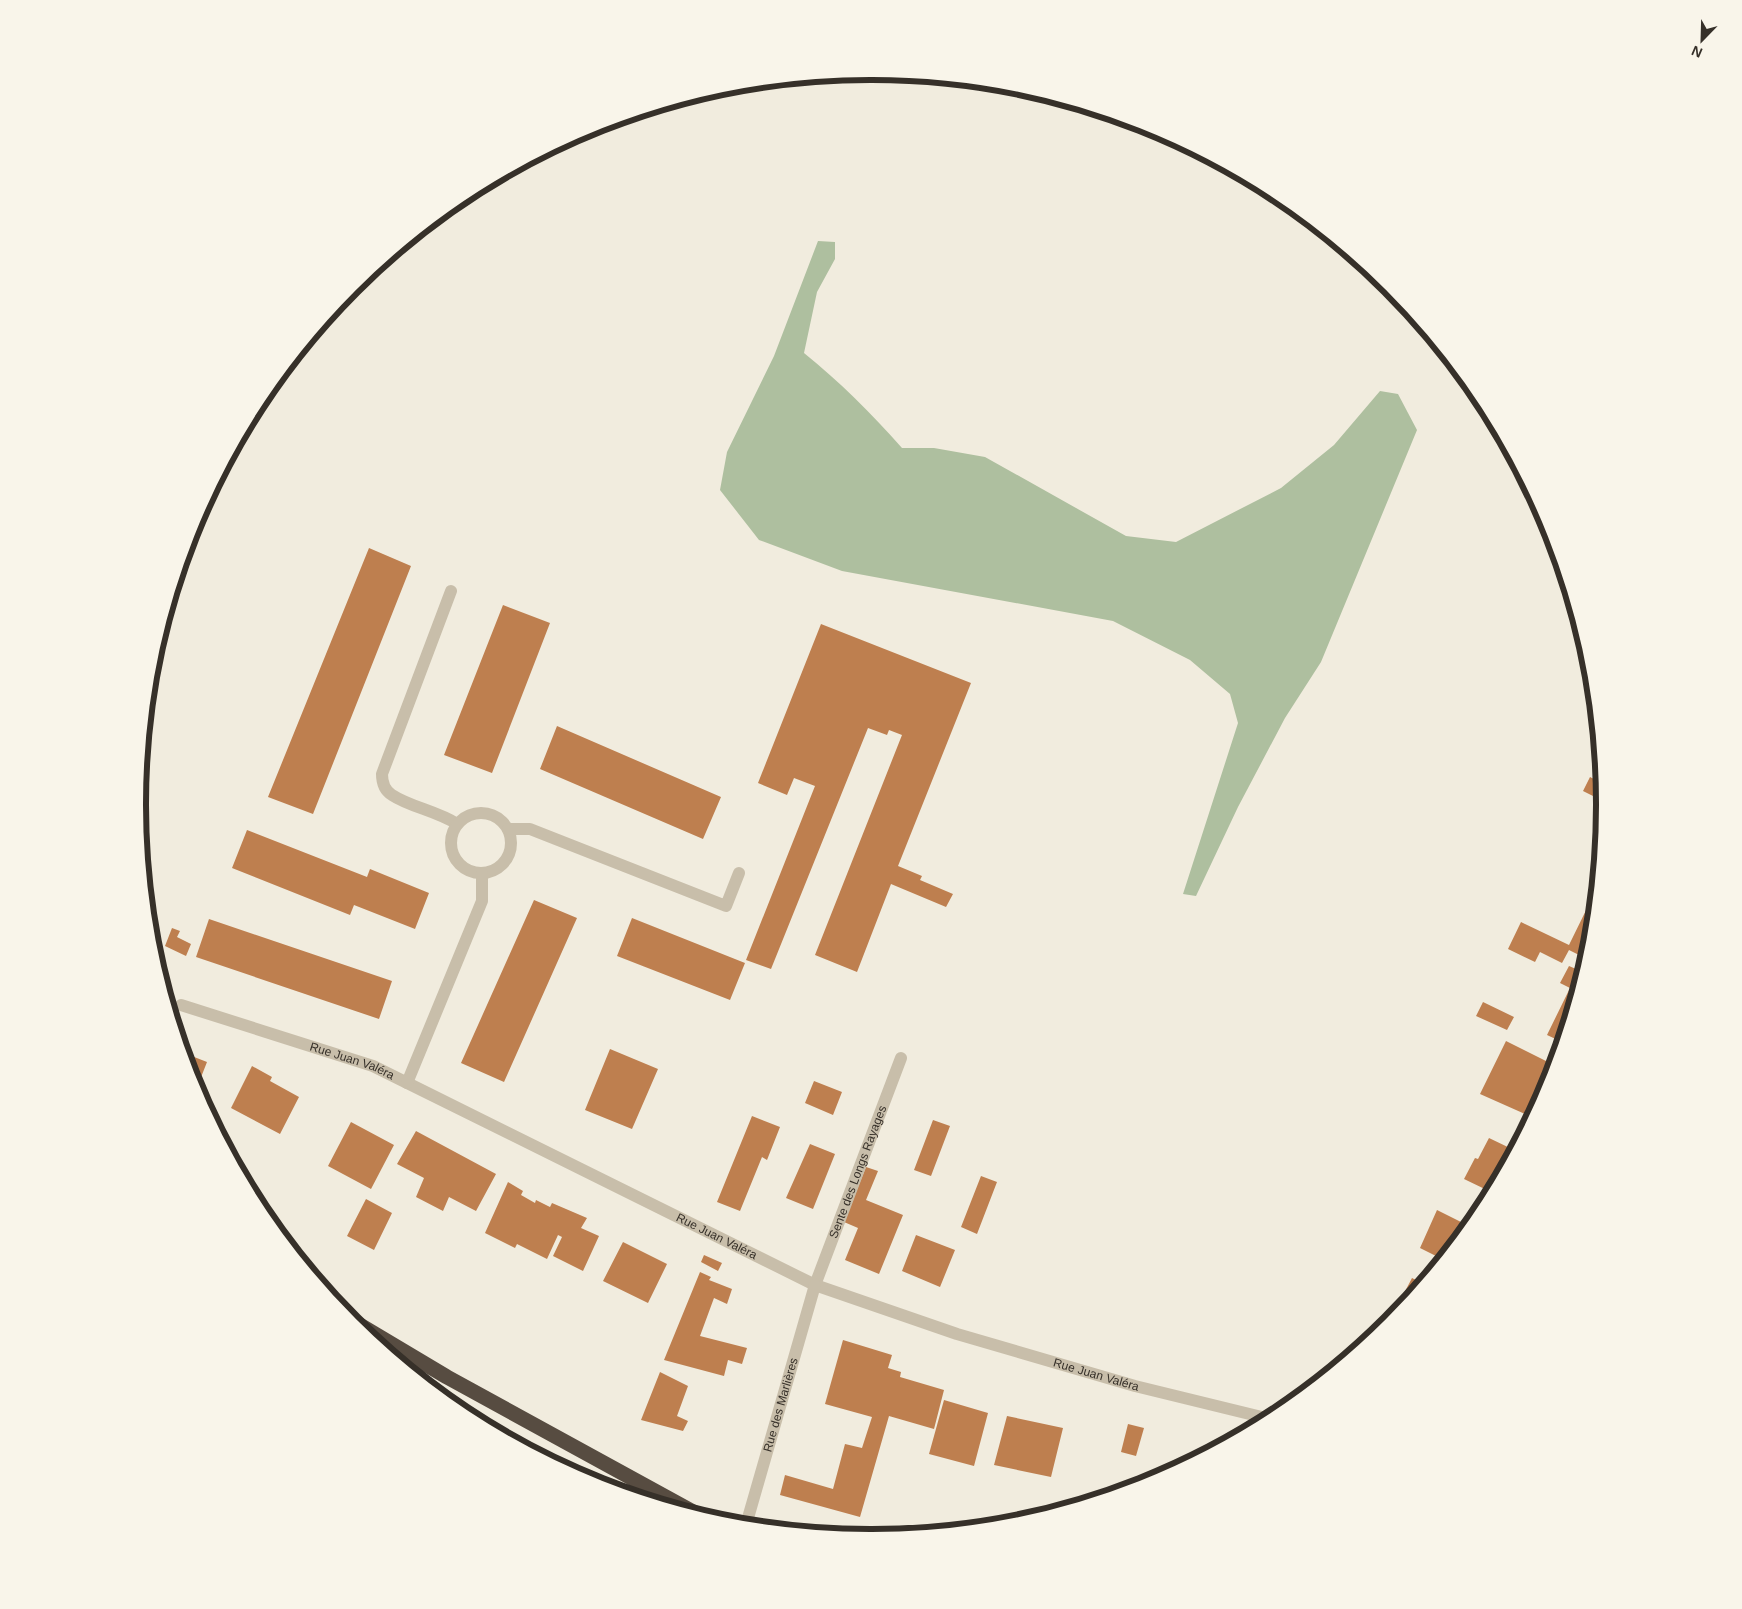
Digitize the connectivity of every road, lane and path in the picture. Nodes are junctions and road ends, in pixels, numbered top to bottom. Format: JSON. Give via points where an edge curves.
{"nodes":[{"id":1,"x":451,"y":591,"type":"dead end"},
{"id":2,"x":457,"y":824,"type":"junction"},
{"id":3,"x":508,"y":828,"type":"junction"},
{"id":4,"x":739,"y":873,"type":"dead end"},
{"id":5,"x":482,"y":874,"type":"junction"},
{"id":6,"x":181,"y":1005,"type":"dead end"},
{"id":7,"x":901,"y":1058,"type":"dead end"},
{"id":8,"x":407,"y":1083,"type":"junction"},
{"id":9,"x":815,"y":1285,"type":"junction"},
{"id":10,"x":381,"y":1338,"type":"edge"},
{"id":11,"x":1259,"y":1416,"type":"edge"},
{"id":12,"x":672,"y":1501,"type":"edge"},
{"id":13,"x":748,"y":1518,"type":"edge"}],
"edges":[{"from":1,"to":2,"type":"street","via":[[382,774],[383,785],[391,794]]},
{"from":2,"to":3,"type":"street","via":[[473,814],[483,813],[493,815]]},
{"from":2,"to":5,"type":"street","via":[[452,833],[452,852],[464,868]]},
{"from":3,"to":4,"type":"street","via":[[530,829],[726,906]]},
{"from":3,"to":5,"type":"street","via":[[512,849],[508,859],[497,869]]},
{"from":5,"to":8,"type":"street","via":[[482,901]]},
{"from":6,"to":8,"type":"street","name":"Rue Juan Valéra","via":[[373,1066]]},
{"from":7,"to":9,"type":"street","name":"Sente des Longs Rayages"},
{"from":8,"to":9,"type":"street","name":"Rue Juan Valéra"},
{"from":9,"to":11,"type":"street","name":"Rue Juan Valéra","via":[[957,1334],[1135,1386]]},
{"from":9,"to":13,"type":"street","name":"Rue des Marlières"},
{"from":10,"to":12,"type":"highway"}]}
